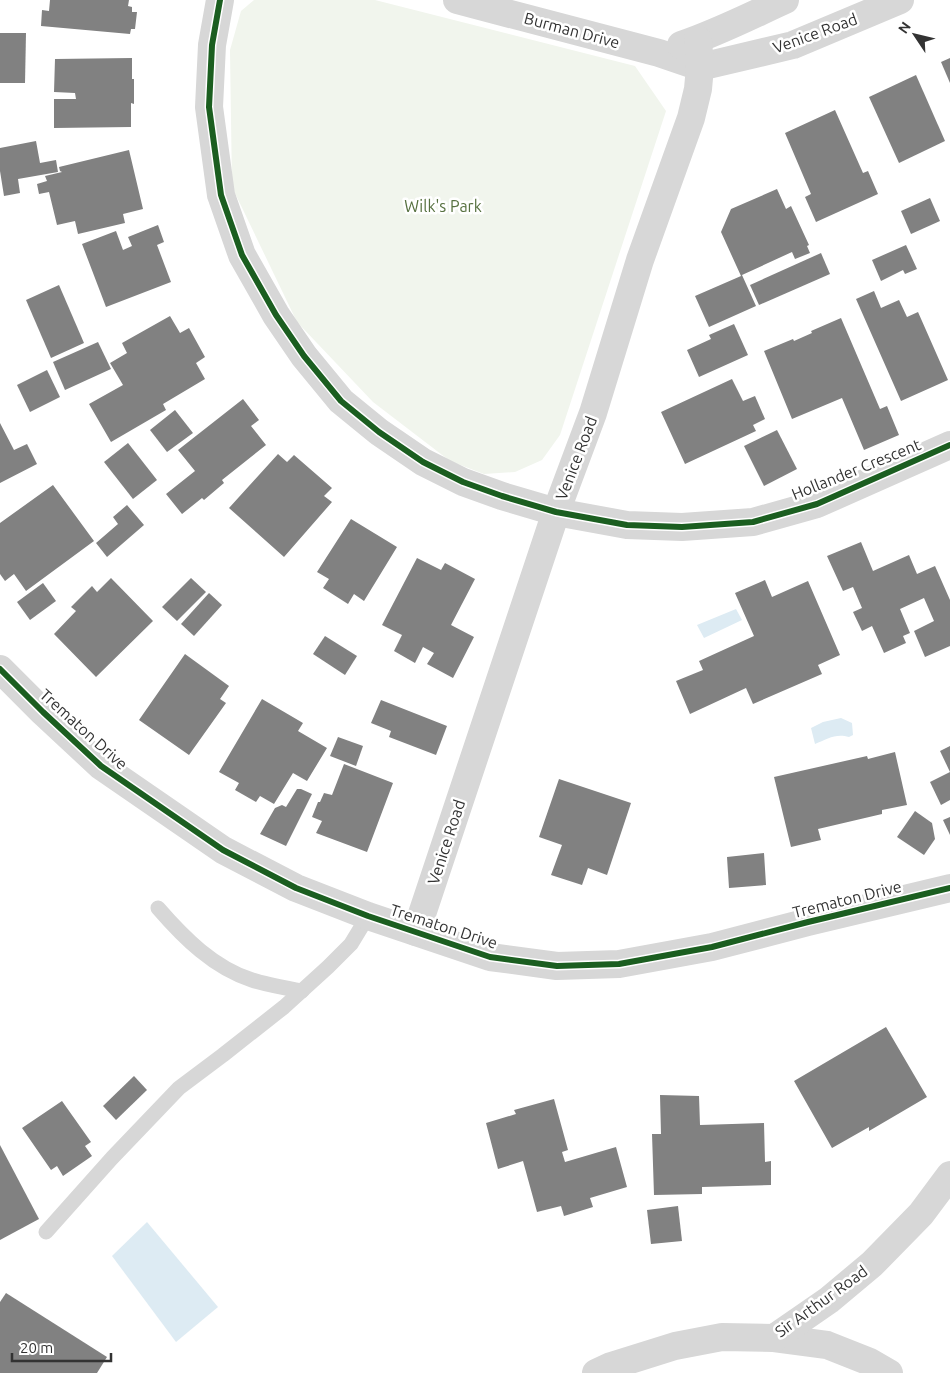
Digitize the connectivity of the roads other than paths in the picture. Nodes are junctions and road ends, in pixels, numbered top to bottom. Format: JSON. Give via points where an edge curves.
{"nodes":[{"id":1,"x":220,"y":0,"type":"edge"},
{"id":2,"x":458,"y":0,"type":"edge"},
{"id":3,"x":785,"y":0,"type":"edge"},
{"id":4,"x":900,"y":0,"type":"edge"},
{"id":5,"x":698,"y":40,"type":"junction"},
{"id":6,"x":658,"y":53,"type":"junction"},
{"id":7,"x":700,"y":67,"type":"junction"},
{"id":8,"x":950,"y":445,"type":"edge"},
{"id":9,"x":556,"y":512,"type":"junction"},
{"id":10,"x":0,"y":669,"type":"edge"},
{"id":11,"x":950,"y":888,"type":"edge"},
{"id":12,"x":158,"y":908,"type":"dead end"},
{"id":13,"x":368,"y":916,"type":"junction"},
{"id":14,"x":416,"y":932,"type":"junction"},
{"id":15,"x":302,"y":991,"type":"junction"},
{"id":16,"x":950,"y":1175,"type":"edge"},
{"id":17,"x":46,"y":1232,"type":"dead end"},
{"id":18,"x":774,"y":1338,"type":"junction"},
{"id":19,"x":596,"y":1373,"type":"edge"},
{"id":20,"x":889,"y":1373,"type":"edge"}],
"edges":[{"from":1,"to":9,"type":"street","name":"Hollander Crescent","via":[[212,44],[209,107],[221,195],[242,255],[276,315],[341,401],[379,432],[423,462],[463,482]]},
{"from":2,"to":6,"type":"street","name":"Burman Drive"},
{"from":3,"to":5,"type":"street"},
{"from":4,"to":7,"type":"street","name":"Venice Road","via":[[793,45]]},
{"from":5,"to":6,"type":"street"},
{"from":5,"to":7,"type":"street","name":"Venice Road"},
{"from":6,"to":7,"type":"street","name":"Burman Drive"},
{"from":7,"to":9,"type":"street","name":"Venice Road","via":[[691,118],[640,260],[593,413]]},
{"from":8,"to":9,"type":"street","name":"Hollander Crescent","via":[[818,504],[753,522],[682,527],[636,525]]},
{"from":9,"to":14,"type":"street","name":"Venice Road"},
{"from":10,"to":13,"type":"street","name":"Trematon Drive","via":[[100,766],[223,850],[288,883]]},
{"from":11,"to":14,"type":"street","name":"Trematon Drive","via":[[712,947],[619,964],[557,966],[490,957]]},
{"from":12,"to":15,"type":"lane","via":[[204,955],[236,974]]},
{"from":13,"to":14,"type":"street","name":"Trematon Drive"},
{"from":13,"to":15,"type":"lane","via":[[351,944]]},
{"from":15,"to":17,"type":"lane","via":[[179,1088]]},
{"from":16,"to":18,"type":"street","name":"Sir Arthur Road","via":[[921,1214],[872,1264]]},
{"from":18,"to":19,"type":"street","name":"Sir Arthur Road","via":[[722,1337],[684,1344]]},
{"from":18,"to":20,"type":"street","via":[[827,1345]]}]}
